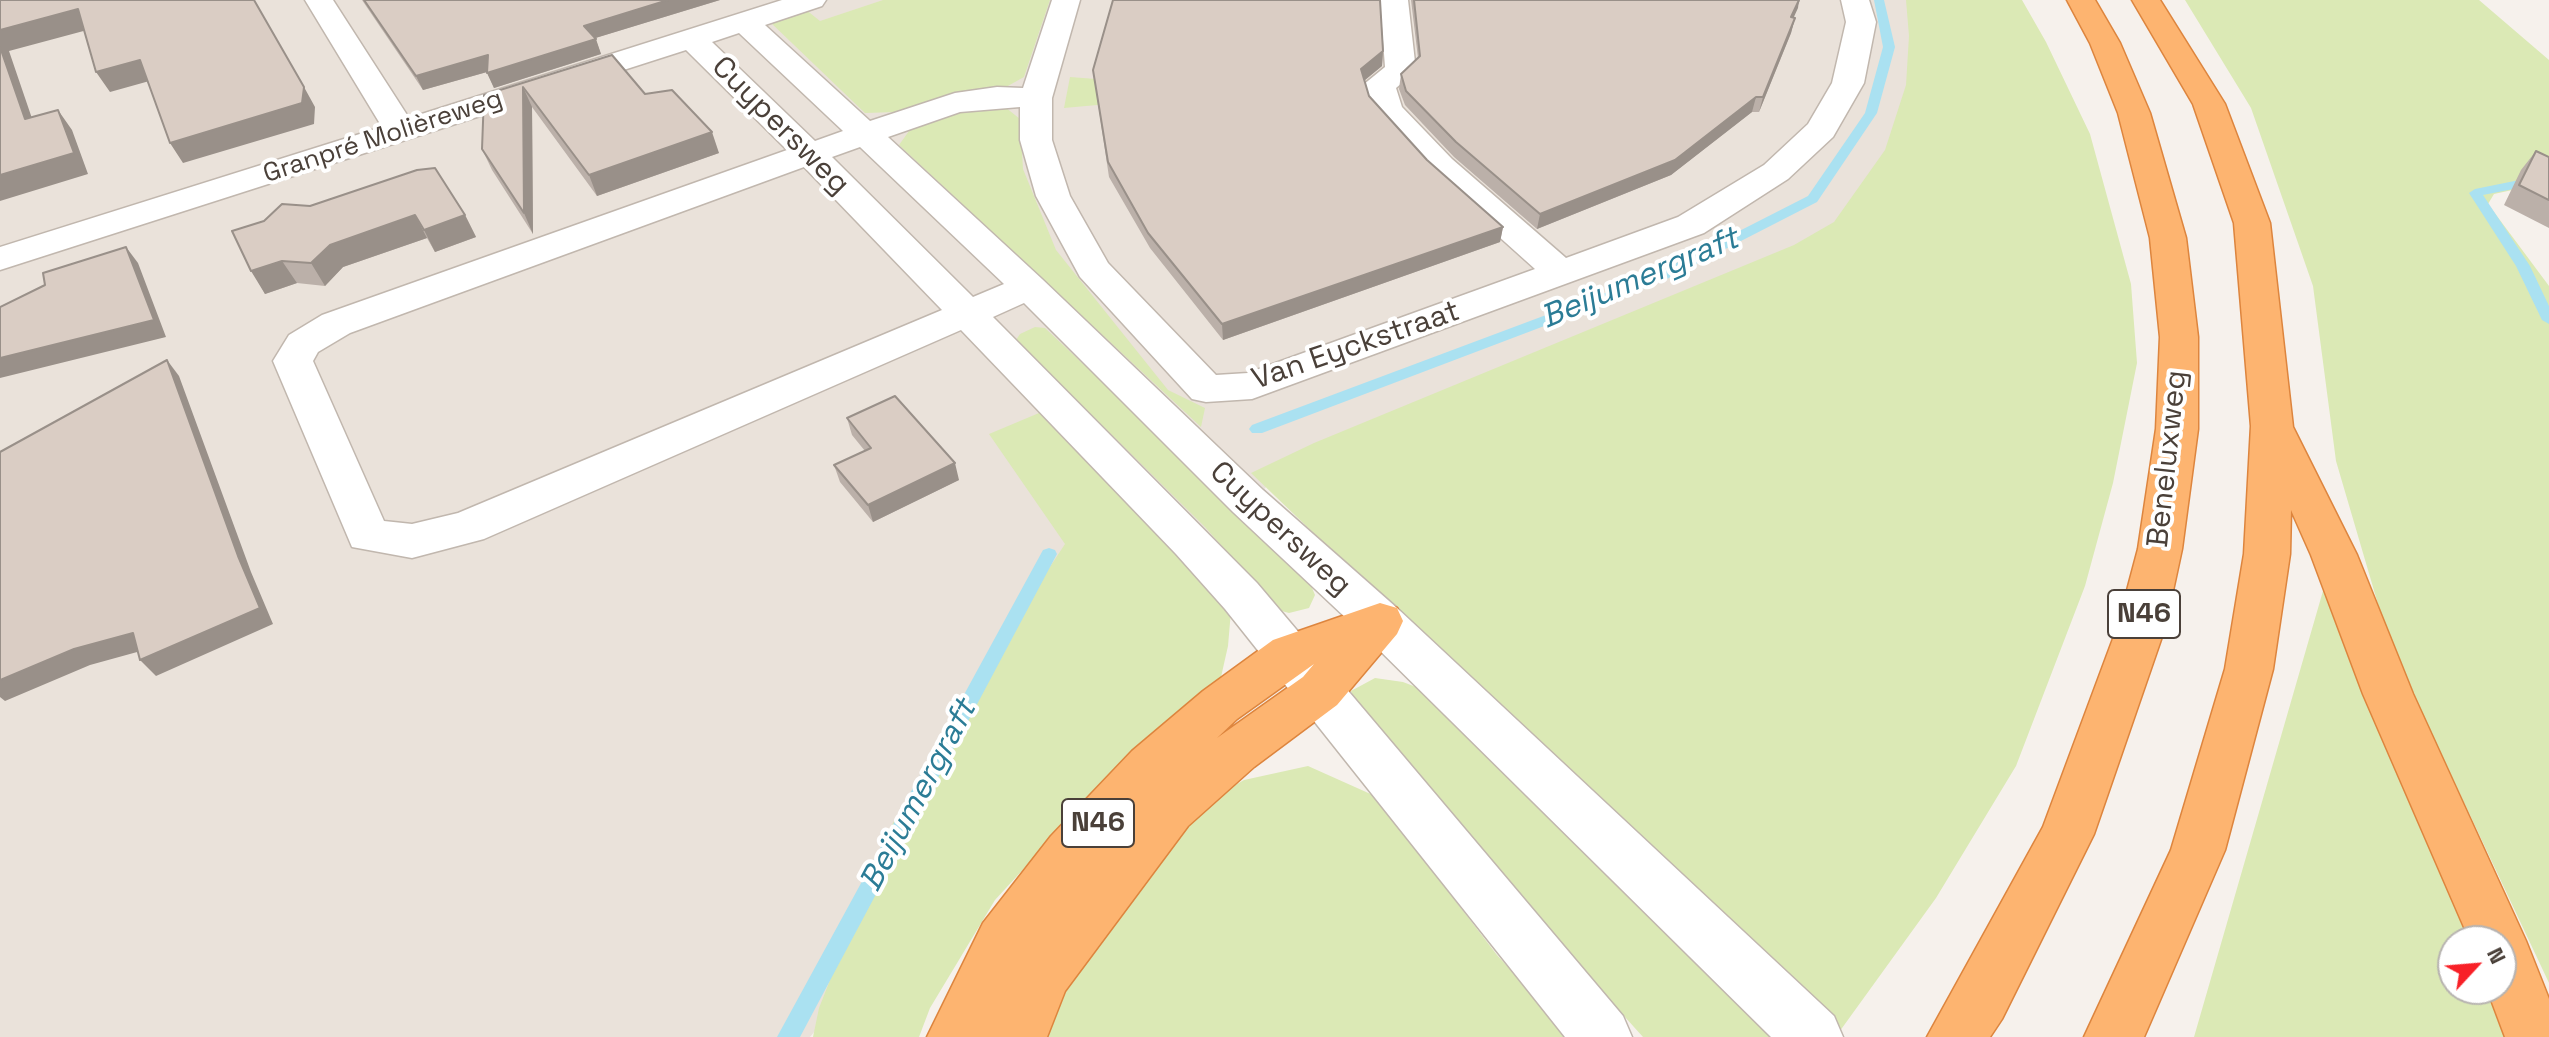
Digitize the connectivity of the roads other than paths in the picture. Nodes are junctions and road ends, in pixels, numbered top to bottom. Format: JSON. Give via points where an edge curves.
{"nodes":[{"id":1,"x":319,"y":0,"type":"edge"},
{"id":2,"x":812,"y":0,"type":"edge"},
{"id":3,"x":1066,"y":0,"type":"edge"},
{"id":4,"x":1394,"y":0,"type":"edge"},
{"id":5,"x":1855,"y":0,"type":"edge"},
{"id":6,"x":2081,"y":0,"type":"edge"},
{"id":7,"x":2146,"y":0,"type":"edge"},
{"id":8,"x":745,"y":22,"type":"junction"},
{"id":9,"x":692,"y":39,"type":"junction"},
{"id":10,"x":1036,"y":98,"type":"junction"},
{"id":11,"x":401,"y":131,"type":"junction"},
{"id":12,"x":865,"y":134,"type":"junction"},
{"id":13,"x":810,"y":154,"type":"junction"},
{"id":14,"x":0,"y":259,"type":"edge"},
{"id":15,"x":1562,"y":274,"type":"junction"},
{"id":16,"x":1029,"y":287,"type":"junction"},
{"id":17,"x":968,"y":315,"type":"junction"},
{"id":18,"x":2272,"y":426,"type":"junction"},
{"id":19,"x":1380,"y":621,"type":"junction"},
{"id":20,"x":1305,"y":672,"type":"junction"},
{"id":21,"x":2491,"y":925,"type":"edge"},
{"id":22,"x":2517,"y":991,"type":"edge"},
{"id":23,"x":1969,"y":1018,"type":"edge"},
{"id":24,"x":957,"y":1037,"type":"edge"},
{"id":25,"x":1017,"y":1037,"type":"edge"},
{"id":26,"x":1602,"y":1037,"type":"edge"},
{"id":27,"x":1813,"y":1037,"type":"edge"},
{"id":28,"x":2114,"y":1037,"type":"edge"},
{"id":29,"x":2535,"y":1037,"type":"edge"}],
"edges":[{"from":1,"to":11,"type":"street"},
{"from":2,"to":8,"type":"street","name":"Granpré Molièreweg"},
{"from":3,"to":10,"type":"street","name":"Van Eyckstraat"},
{"from":4,"to":15,"type":"street","via":[[1401,71],[1379,85],[1387,110],[1440,166]]},
{"from":5,"to":15,"type":"street","name":"Van Eyckstraat","via":[[1861,22],[1848,83],[1821,130],[1776,172],[1691,225]]},
{"from":6,"to":23,"type":"highway","name":"Beneluxweg","number":"N46","via":[[2134,113],[2162,213],[2179,337],[2177,429],[2160,549],[2141,628],[2067,834]]},
{"from":7,"to":18,"type":"highway","via":[[2209,104],[2252,223]]},
{"from":8,"to":9,"type":"street","name":"Granpré Molièreweg"},
{"from":8,"to":12,"type":"street","name":"Cuypersweg"},
{"from":9,"to":11,"type":"street","name":"Granpré Molièreweg"},
{"from":9,"to":13,"type":"street","name":"Cuypersweg"},
{"from":10,"to":12,"type":"street","via":[[955,103]]},
{"from":10,"to":15,"type":"street","name":"Van Eyckstraat","via":[[1036,140],[1053,196],[1093,269],[1206,389],[1252,386]]},
{"from":11,"to":14,"type":"street","name":"Granpré Molièreweg"},
{"from":12,"to":13,"type":"street"},
{"from":12,"to":16,"type":"street","name":"Cuypersweg"},
{"from":13,"to":17,"type":"street","name":"Cuypersweg"},
{"from":13,"to":17,"type":"street","via":[[336,324],[303,344],[293,361],[368,535],[412,541],[468,527]]},
{"from":16,"to":17,"type":"street"},
{"from":16,"to":19,"type":"street","name":"Cuypersweg","via":[[1248,501]]},
{"from":17,"to":20,"type":"street","name":"Cuypersweg","via":[[1192,542]]},
{"from":18,"to":21,"type":"highway","via":[[2334,555],[2388,694]]},
{"from":18,"to":28,"type":"highway","via":[[2267,554],[2249,669],[2198,850]]},
{"from":19,"to":20,"type":"highway","number":"N46"},
{"from":19,"to":27,"type":"street","name":"Cuypersweg"},
{"from":20,"to":24,"type":"highway","number":"N46","via":[[1220,705],[1150,766],[1070,853],[1003,942]]},
{"from":20,"to":25,"type":"highway","number":"N46","via":[[1236,752],[1169,810],[1044,973]]},
{"from":20,"to":26,"type":"street","name":"Cuypersweg"},
{"from":22,"to":29,"type":"highway"}]}
